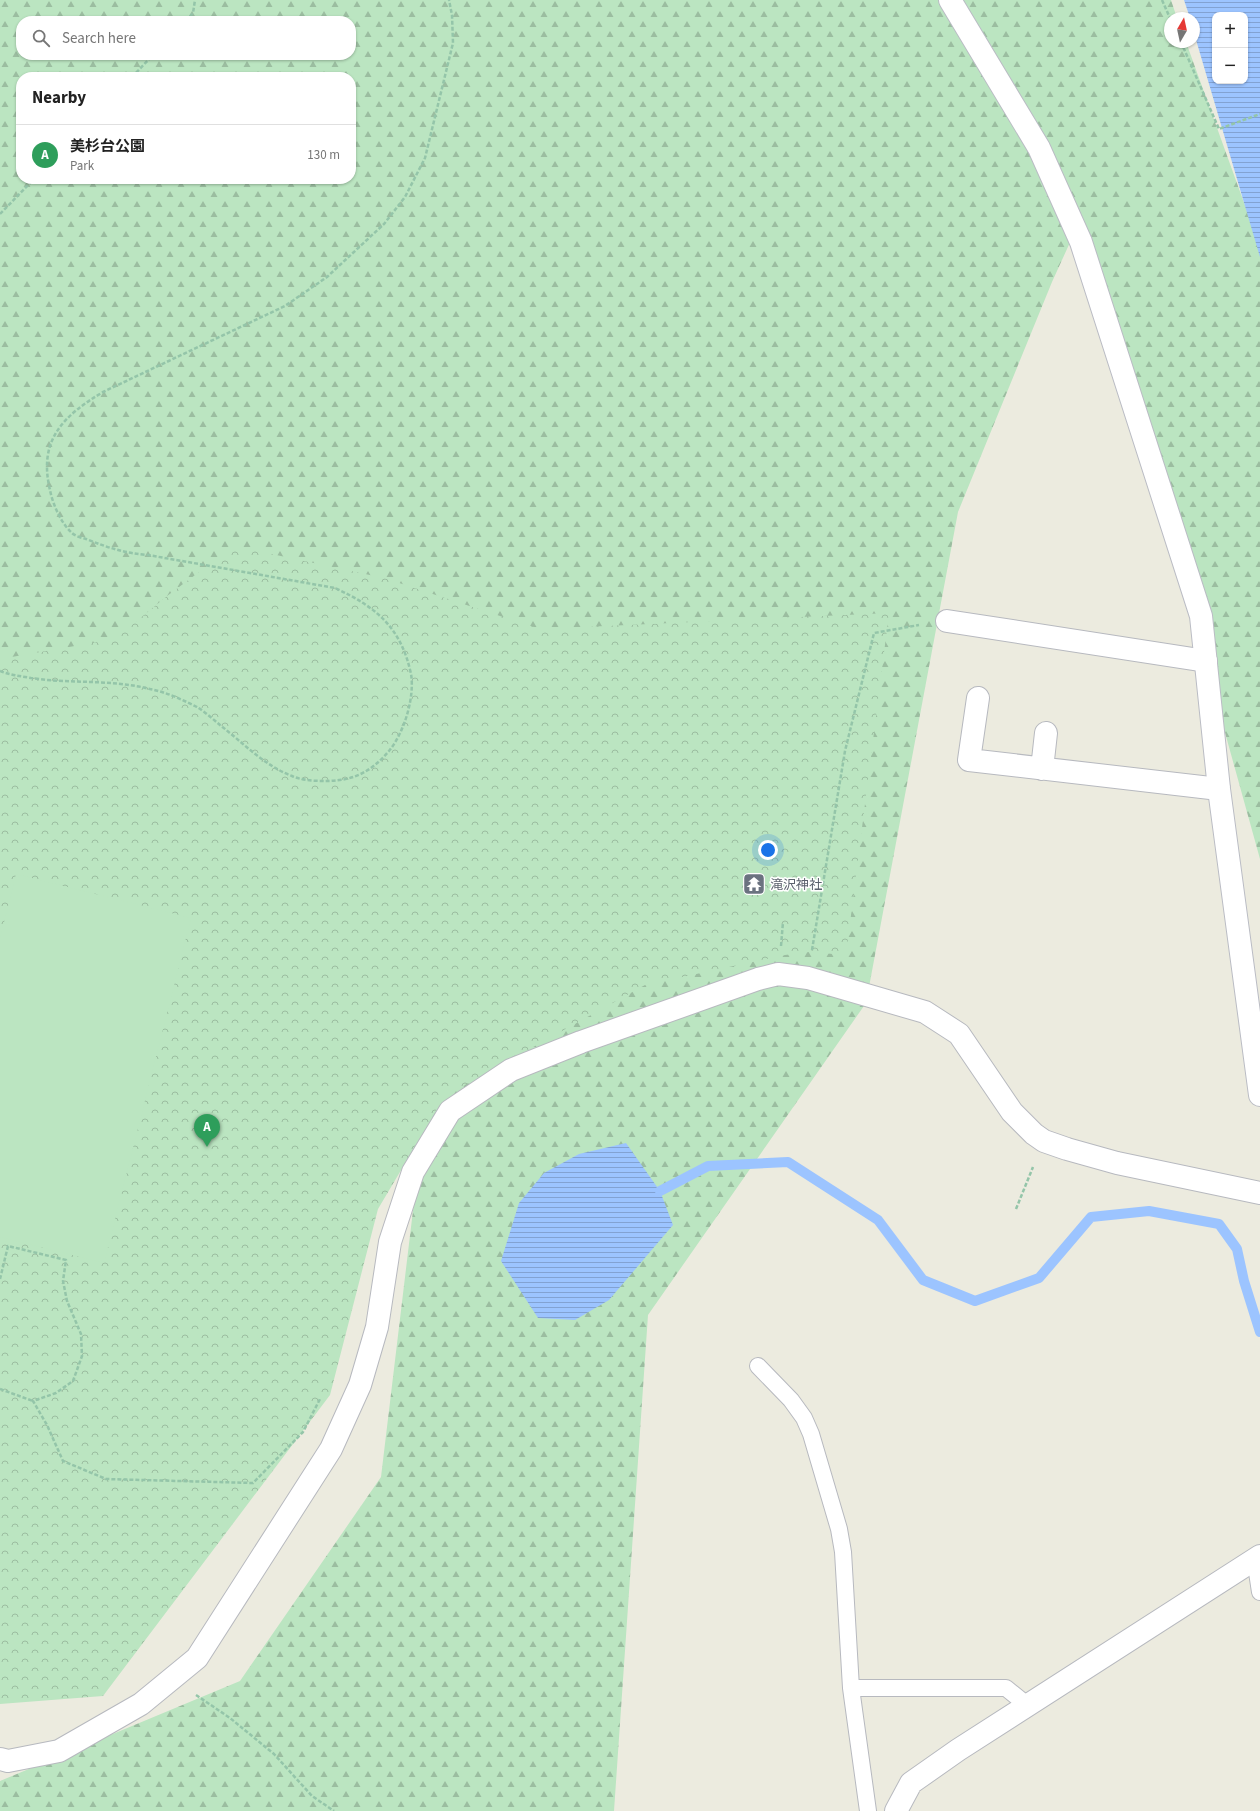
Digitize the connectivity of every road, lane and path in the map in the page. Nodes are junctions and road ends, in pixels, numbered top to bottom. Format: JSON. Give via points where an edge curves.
{"nodes":[{"id":1,"x":196,"y":0,"type":"edge"},
{"id":2,"x":448,"y":0,"type":"edge"},
{"id":3,"x":950,"y":0,"type":"edge"},
{"id":4,"x":1162,"y":0,"type":"edge"},
{"id":5,"x":1167,"y":12,"type":"edge"},
{"id":6,"x":190,"y":16,"type":"edge"},
{"id":7,"x":1184,"y":48,"type":"edge"},
{"id":8,"x":148,"y":60,"type":"edge"},
{"id":9,"x":137,"y":72,"type":"edge"},
{"id":10,"x":1260,"y":114,"type":"edge"},
{"id":11,"x":29,"y":184,"type":"edge"},
{"id":12,"x":0,"y":214,"type":"edge"},
{"id":13,"x":947,"y":621,"type":"joint"},
{"id":14,"x":1206,"y":661,"type":"junction"},
{"id":15,"x":0,"y":671,"type":"edge"},
{"id":16,"x":0,"y":674,"type":"edge"},
{"id":17,"x":8,"y":674,"type":"junction"},
{"id":18,"x":978,"y":698,"type":"dead end"},
{"id":19,"x":1046,"y":734,"type":"dead end"},
{"id":20,"x":1042,"y":769,"type":"junction"},
{"id":21,"x":1219,"y":789,"type":"junction"},
{"id":22,"x":814,"y":937,"type":"dead end"},
{"id":23,"x":1260,"y":1095,"type":"edge"},
{"id":24,"x":1044,"y":1141,"type":"junction"},
{"id":25,"x":1260,"y":1193,"type":"edge"},
{"id":26,"x":1016,"y":1209,"type":"dead end"},
{"id":27,"x":0,"y":1279,"type":"edge"},
{"id":28,"x":758,"y":1366,"type":"dead end"},
{"id":29,"x":0,"y":1389,"type":"edge"},
{"id":30,"x":323,"y":1394,"type":"dead end"},
{"id":31,"x":32,"y":1401,"type":"junction"},
{"id":32,"x":1258,"y":1557,"type":"edge"},
{"id":33,"x":1260,"y":1592,"type":"edge"},
{"id":34,"x":851,"y":1688,"type":"junction"},
{"id":35,"x":210,"y":1705,"type":"dead end"},
{"id":36,"x":1027,"y":1705,"type":"junction"},
{"id":37,"x":0,"y":1759,"type":"edge"},
{"id":38,"x":334,"y":1811,"type":"edge"},
{"id":39,"x":868,"y":1811,"type":"edge"},
{"id":40,"x":896,"y":1811,"type":"edge"}],
"edges":[{"from":1,"to":6,"type":"path"},
{"from":2,"to":17,"type":"path","via":[[452,16],[453,43],[425,158],[405,196],[384,224],[327,277],[285,306],[104,392],[79,407],[57,431],[47,452],[47,480],[52,502],[73,534],[127,553],[335,588],[360,600],[377,613],[401,644],[412,680],[405,722],[395,744],[381,760],[362,774],[340,781],[316,781],[292,776],[276,767],[198,708],[151,689],[50,681]]},
{"from":3,"to":14,"type":"street","via":[[1038,148],[1081,242],[1201,616]]},
{"from":4,"to":5,"type":"path"},
{"from":7,"to":10,"type":"path","via":[[1219,129]]},
{"from":8,"to":9,"type":"path"},
{"from":11,"to":12,"type":"path"},
{"from":13,"to":14,"type":"street"},
{"from":13,"to":22,"type":"path","via":[[874,633],[845,751]]},
{"from":14,"to":21,"type":"street"},
{"from":15,"to":17,"type":"path"},
{"from":16,"to":17,"type":"path"},
{"from":18,"to":20,"type":"street","via":[[969,760]]},
{"from":19,"to":20,"type":"street"},
{"from":20,"to":21,"type":"street"},
{"from":21,"to":23,"type":"street"},
{"from":24,"to":25,"type":"street","via":[[1117,1163]]},
{"from":24,"to":26,"type":"path"},
{"from":24,"to":37,"type":"street","via":[[1012,1112],[958,1034],[926,1012],[808,978],[778,974],[581,1042],[511,1070],[450,1111],[413,1172],[390,1242],[377,1327],[360,1384],[331,1449],[197,1658],[141,1704],[59,1751],[8,1762]]},
{"from":27,"to":31,"type":"path","via":[[8,1246],[66,1260],[63,1281],[67,1301],[81,1334],[82,1356],[73,1380],[56,1393]]},
{"from":28,"to":34,"type":"lane","via":[[791,1400],[804,1418],[839,1528],[843,1552]]},
{"from":29,"to":31,"type":"path"},
{"from":30,"to":31,"type":"path","via":[[303,1432],[253,1483],[106,1479],[63,1461],[47,1425]]},
{"from":32,"to":33,"type":"lane"},
{"from":32,"to":36,"type":"street"},
{"from":34,"to":36,"type":"lane","via":[[1006,1688]]},
{"from":34,"to":39,"type":"lane"},
{"from":35,"to":38,"type":"path","via":[[274,1754],[312,1796]]},
{"from":36,"to":40,"type":"street","via":[[911,1784]]}]}
